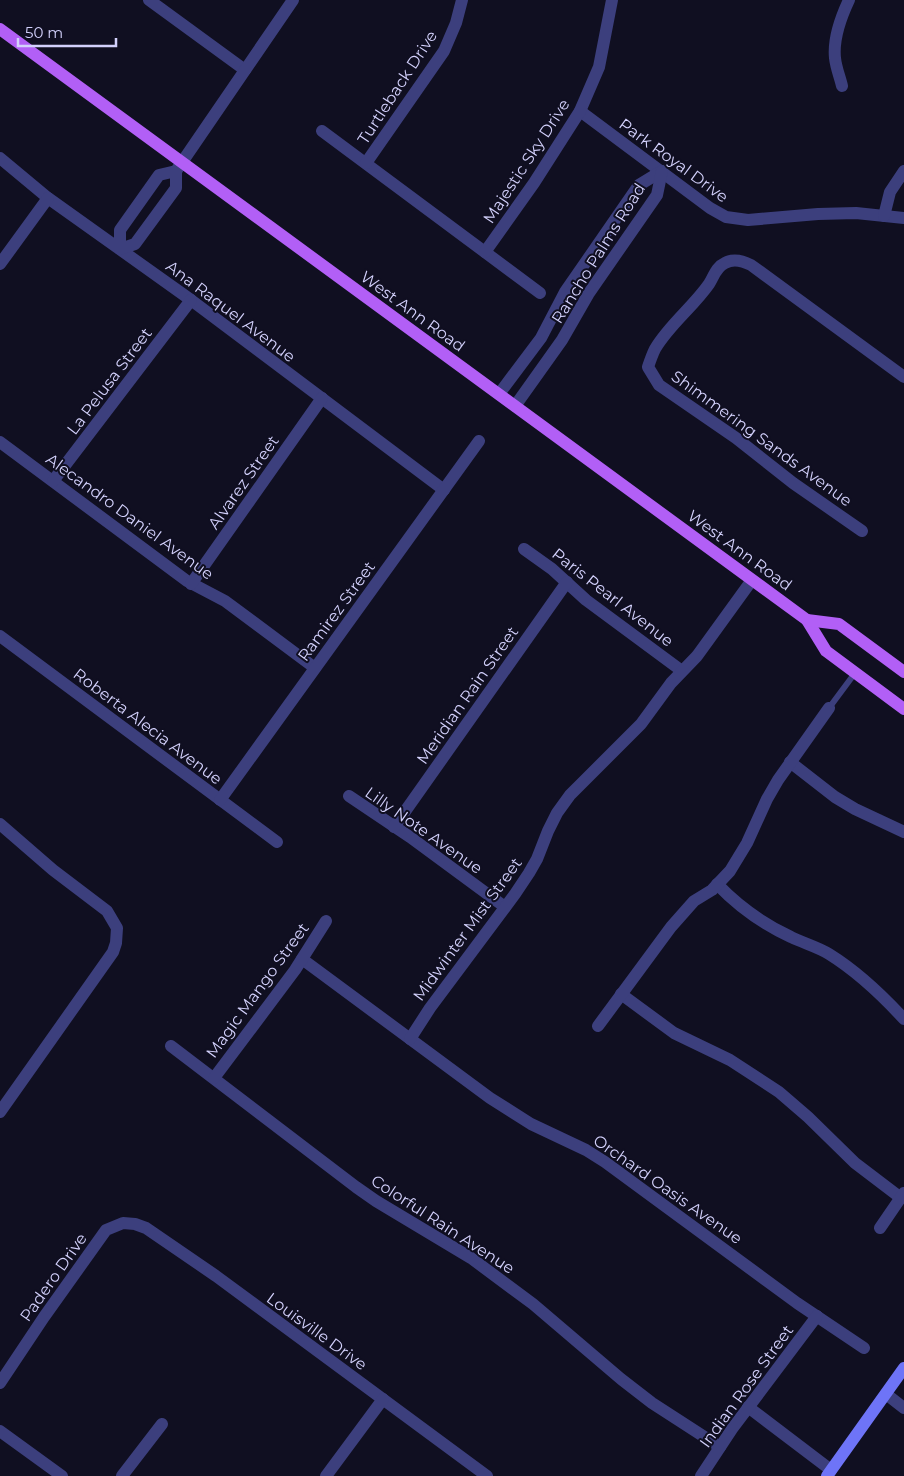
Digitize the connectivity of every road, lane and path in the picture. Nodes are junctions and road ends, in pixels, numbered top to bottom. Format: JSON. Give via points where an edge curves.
{"nodes":[{"id":1,"x":149,"y":0,"type":"edge"},
{"id":2,"x":293,"y":0,"type":"edge"},
{"id":3,"x":462,"y":0,"type":"edge"},
{"id":4,"x":612,"y":0,"type":"edge"},
{"id":5,"x":849,"y":0,"type":"edge"},
{"id":6,"x":0,"y":29,"type":"edge"},
{"id":7,"x":245,"y":70,"type":"junction"},
{"id":8,"x":842,"y":86,"type":"dead end"},
{"id":9,"x":580,"y":112,"type":"junction"},
{"id":10,"x":322,"y":131,"type":"dead end"},
{"id":11,"x":0,"y":158,"type":"edge"},
{"id":12,"x":366,"y":164,"type":"junction"},
{"id":13,"x":179,"y":166,"type":"junction"},
{"id":14,"x":662,"y":171,"type":"junction"},
{"id":15,"x":904,"y":171,"type":"edge"},
{"id":16,"x":48,"y":198,"type":"junction"},
{"id":17,"x":884,"y":216,"type":"junction"},
{"id":18,"x":904,"y":218,"type":"edge"},
{"id":19,"x":120,"y":250,"type":"junction"},
{"id":20,"x":485,"y":252,"type":"junction"},
{"id":21,"x":0,"y":264,"type":"edge"},
{"id":22,"x":540,"y":293,"type":"dead end"},
{"id":23,"x":191,"y":300,"type":"junction"},
{"id":24,"x":904,"y":378,"type":"edge"},
{"id":25,"x":500,"y":394,"type":"junction"},
{"id":26,"x":322,"y":398,"type":"junction"},
{"id":27,"x":514,"y":406,"type":"junction"},
{"id":28,"x":479,"y":441,"type":"dead end"},
{"id":29,"x":0,"y":442,"type":"edge"},
{"id":30,"x":53,"y":481,"type":"junction"},
{"id":31,"x":444,"y":490,"type":"junction"},
{"id":32,"x":862,"y":531,"type":"dead end"},
{"id":33,"x":524,"y":549,"type":"dead end"},
{"id":34,"x":752,"y":580,"type":"junction"},
{"id":35,"x":567,"y":582,"type":"junction"},
{"id":36,"x":191,"y":584,"type":"junction"},
{"id":37,"x":807,"y":620,"type":"junction"},
{"id":38,"x":0,"y":636,"type":"edge"},
{"id":39,"x":315,"y":668,"type":"junction"},
{"id":40,"x":682,"y":671,"type":"junction"},
{"id":41,"x":904,"y":672,"type":"edge"},
{"id":42,"x":855,"y":673,"type":"junction"},
{"id":43,"x":829,"y":708,"type":"joint"},
{"id":44,"x":904,"y":709,"type":"edge"},
{"id":45,"x":790,"y":762,"type":"junction"},
{"id":46,"x":349,"y":796,"type":"dead end"},
{"id":47,"x":220,"y":800,"type":"junction"},
{"id":48,"x":0,"y":824,"type":"edge"},
{"id":49,"x":394,"y":827,"type":"junction"},
{"id":50,"x":904,"y":832,"type":"edge"},
{"id":51,"x":277,"y":842,"type":"dead end"},
{"id":52,"x":717,"y":884,"type":"junction"},
{"id":53,"x":505,"y":907,"type":"junction"},
{"id":54,"x":326,"y":921,"type":"dead end"},
{"id":55,"x":302,"y":959,"type":"junction"},
{"id":56,"x":621,"y":994,"type":"junction"},
{"id":57,"x":904,"y":1019,"type":"edge"},
{"id":58,"x":598,"y":1026,"type":"dead end"},
{"id":59,"x":410,"y":1039,"type":"junction"},
{"id":60,"x":171,"y":1046,"type":"dead end"},
{"id":61,"x":214,"y":1078,"type":"junction"},
{"id":62,"x":0,"y":1112,"type":"edge"},
{"id":63,"x":903,"y":1197,"type":"edge"},
{"id":64,"x":122,"y":1223,"type":"joint"},
{"id":65,"x":880,"y":1228,"type":"dead end"},
{"id":66,"x":817,"y":1316,"type":"junction"},
{"id":67,"x":864,"y":1348,"type":"dead end"},
{"id":68,"x":904,"y":1368,"type":"edge"},
{"id":69,"x":0,"y":1383,"type":"edge"},
{"id":70,"x":886,"y":1394,"type":"junction"},
{"id":71,"x":383,"y":1399,"type":"junction"},
{"id":72,"x":748,"y":1407,"type":"junction"},
{"id":73,"x":904,"y":1408,"type":"edge"},
{"id":74,"x":162,"y":1424,"type":"dead end"},
{"id":75,"x":0,"y":1431,"type":"edge"},
{"id":76,"x":720,"y":1447,"type":"junction"},
{"id":77,"x":829,"y":1473,"type":"edge"},
{"id":78,"x":62,"y":1476,"type":"edge"},
{"id":79,"x":122,"y":1476,"type":"edge"},
{"id":80,"x":326,"y":1476,"type":"edge"},
{"id":81,"x":487,"y":1476,"type":"edge"},
{"id":82,"x":701,"y":1476,"type":"edge"}],
"edges":[{"from":1,"to":7,"type":"street"},
{"from":2,"to":7,"type":"street"},
{"from":3,"to":12,"type":"street","name":"Turtleback Drive","via":[[444,51]]},
{"from":4,"to":9,"type":"street","name":"Majestic Sky Drive","via":[[599,67]]},
{"from":5,"to":8,"type":"street","via":[[836,36],[835,58]]},
{"from":6,"to":13,"type":"main road","name":"West Ann Road"},
{"from":7,"to":13,"type":"street"},
{"from":9,"to":14,"type":"street","name":"Park Royal Drive"},
{"from":9,"to":20,"type":"street","name":"Majestic Sky Drive"},
{"from":10,"to":12,"type":"street"},
{"from":11,"to":16,"type":"street","name":"Ana Raquel Avenue"},
{"from":12,"to":20,"type":"street"},
{"from":13,"to":19,"type":"street","via":[[176,188],[135,244]]},
{"from":13,"to":19,"type":"street","via":[[159,176],[120,230]]},
{"from":13,"to":25,"type":"main road","name":"West Ann Road"},
{"from":14,"to":17,"type":"street","name":"Park Royal Drive","via":[[726,217],[748,220],[856,213]]},
{"from":14,"to":25,"type":"street","name":"Rancho Palms Road","via":[[639,185],[565,292],[541,338]]},
{"from":14,"to":27,"type":"street","name":"Rancho Palms Road","via":[[656,195],[589,293],[562,340]]},
{"from":15,"to":17,"type":"street","via":[[890,192]]},
{"from":16,"to":19,"type":"street","name":"Ana Raquel Avenue"},
{"from":16,"to":21,"type":"street"},
{"from":17,"to":18,"type":"street","name":"Park Royal Drive"},
{"from":19,"to":23,"type":"street","name":"Ana Raquel Avenue"},
{"from":20,"to":22,"type":"street"},
{"from":23,"to":26,"type":"street","name":"Ana Raquel Avenue"},
{"from":23,"to":30,"type":"street","name":"La Pelusa Street"},
{"from":24,"to":32,"type":"street","name":"Shimmering Sands Avenue","via":[[742,261],[725,263],[716,270],[662,339],[648,367],[659,385]]},
{"from":25,"to":27,"type":"main road","name":"West Ann Road"},
{"from":26,"to":31,"type":"street","name":"Ana Raquel Avenue"},
{"from":26,"to":36,"type":"street","name":"Alvarez Street"},
{"from":27,"to":34,"type":"main road","name":"West Ann Road"},
{"from":28,"to":31,"type":"street","name":"Ramirez Street"},
{"from":29,"to":30,"type":"street","name":"Alecandro Daniel Avenue"},
{"from":30,"to":36,"type":"street","name":"Alecandro Daniel Avenue"},
{"from":31,"to":39,"type":"street","name":"Ramirez Street"},
{"from":33,"to":35,"type":"street","name":"Paris Pearl Avenue"},
{"from":34,"to":37,"type":"main road","name":"West Ann Road"},
{"from":34,"to":40,"type":"street","name":"Midwinter Mist Street","via":[[697,656]]},
{"from":35,"to":40,"type":"street","name":"Paris Pearl Avenue","via":[[586,600]]},
{"from":35,"to":49,"type":"street","name":"Meridian Rain Street"},
{"from":36,"to":39,"type":"street","name":"Alecandro Daniel Avenue","via":[[225,601]]},
{"from":37,"to":41,"type":"main road","name":"West Ann Road","via":[[839,624]]},
{"from":37,"to":42,"type":"main road","name":"West Ann Road","via":[[826,651]]},
{"from":38,"to":47,"type":"street","name":"Roberta Alecia Avenue"},
{"from":39,"to":47,"type":"street","name":"Ramirez Street"},
{"from":40,"to":53,"type":"street","name":"Midwinter Mist Street","via":[[641,724],[570,795],[557,813],[537,859]]},
{"from":42,"to":43,"type":"lane"},
{"from":42,"to":44,"type":"main road","name":"West Ann Road"},
{"from":43,"to":45,"type":"street"},
{"from":45,"to":50,"type":"street","via":[[855,809]]},
{"from":45,"to":52,"type":"street","via":[[767,799],[737,860]]},
{"from":46,"to":49,"type":"street","name":"Lilly Note Avenue"},
{"from":47,"to":51,"type":"street","name":"Roberta Alecia Avenue"},
{"from":48,"to":62,"type":"street","via":[[108,911],[117,928],[112,952]]},
{"from":49,"to":53,"type":"street","name":"Lilly Note Avenue"},
{"from":52,"to":56,"type":"street","via":[[670,927]]},
{"from":52,"to":57,"type":"street","via":[[735,902],[766,924],[827,953],[869,982]]},
{"from":53,"to":59,"type":"street","name":"Midwinter Mist Street"},
{"from":54,"to":55,"type":"street","name":"Magic Mango Street"},
{"from":55,"to":59,"type":"street","name":"Orchard Oasis Avenue"},
{"from":55,"to":61,"type":"street","name":"Magic Mango Street"},
{"from":56,"to":58,"type":"street"},
{"from":56,"to":63,"type":"street","via":[[674,1033],[730,1060],[779,1092],[855,1164]]},
{"from":59,"to":66,"type":"street","name":"Orchard Oasis Avenue","via":[[531,1124],[605,1162]]},
{"from":60,"to":61,"type":"street","name":"Colorful Rain Avenue"},
{"from":61,"to":76,"type":"street","name":"Colorful Rain Avenue","via":[[370,1196],[479,1263],[652,1403]]},
{"from":63,"to":65,"type":"street"},
{"from":64,"to":69,"type":"street","name":"Padero Drive","via":[[106,1230]]},
{"from":64,"to":71,"type":"street","name":"Louisville Drive","via":[[146,1228]]},
{"from":66,"to":67,"type":"street","name":"Orchard Oasis Avenue"},
{"from":66,"to":72,"type":"street","name":"Indian Rose Street"},
{"from":68,"to":70,"type":"main road"},
{"from":70,"to":73,"type":"street"},
{"from":70,"to":77,"type":"main road"},
{"from":71,"to":80,"type":"street"},
{"from":71,"to":81,"type":"street","name":"Louisville Drive"},
{"from":72,"to":76,"type":"street","name":"Indian Rose Street"},
{"from":72,"to":77,"type":"street"},
{"from":74,"to":79,"type":"street"},
{"from":75,"to":78,"type":"street"},
{"from":76,"to":82,"type":"street","name":"Indian Rose Street"}]}
